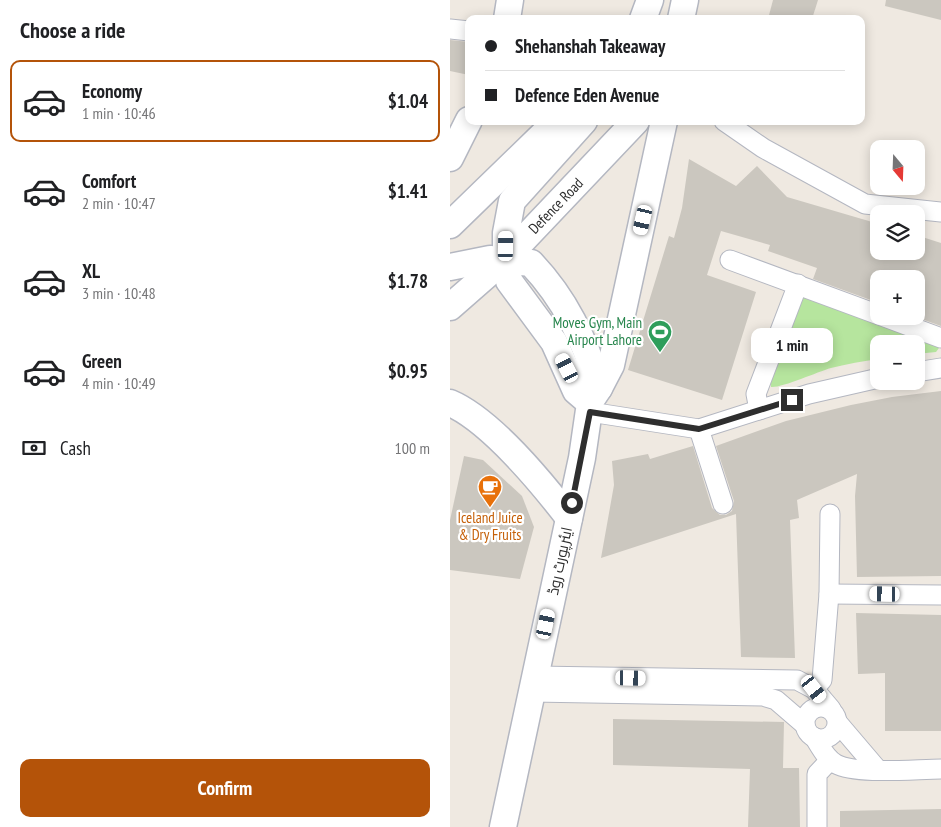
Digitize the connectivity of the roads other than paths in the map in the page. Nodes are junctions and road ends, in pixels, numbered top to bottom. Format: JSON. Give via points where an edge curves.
{"nodes":[{"id":1,"x":510,"y":0,"type":"edge"},
{"id":2,"x":650,"y":0,"type":"edge"},
{"id":3,"x":685,"y":0,"type":"edge"},
{"id":4,"x":508,"y":15,"type":"edge"},
{"id":5,"x":644,"y":15,"type":"edge"},
{"id":6,"x":682,"y":15,"type":"edge"},
{"id":7,"x":450,"y":29,"type":"edge"},
{"id":8,"x":465,"y":31,"type":"edge"},
{"id":9,"x":466,"y":125,"type":"edge"},
{"id":10,"x":553,"y":125,"type":"edge"},
{"id":11,"x":580,"y":125,"type":"edge"},
{"id":12,"x":632,"y":125,"type":"edge"},
{"id":13,"x":663,"y":125,"type":"edge"},
{"id":14,"x":730,"y":125,"type":"edge"},
{"id":15,"x":450,"y":158,"type":"edge"},
{"id":16,"x":941,"y":212,"type":"edge"},
{"id":17,"x":450,"y":225,"type":"edge"},
{"id":18,"x":506,"y":258,"type":"junction"},
{"id":19,"x":730,"y":260,"type":"dead end"},
{"id":20,"x":450,"y":268,"type":"edge"},
{"id":21,"x":798,"y":284,"type":"junction"},
{"id":22,"x":450,"y":307,"type":"edge"},
{"id":23,"x":870,"y":312,"type":"edge"},
{"id":24,"x":906,"y":325,"type":"edge"},
{"id":25,"x":941,"y":338,"type":"edge"},
{"id":26,"x":941,"y":368,"type":"edge"},
{"id":27,"x":925,"y":371,"type":"edge"},
{"id":28,"x":870,"y":380,"type":"edge"},
{"id":29,"x":593,"y":401,"type":"junction"},
{"id":30,"x":450,"y":403,"type":"edge"},
{"id":31,"x":759,"y":410,"type":"junction"},
{"id":32,"x":699,"y":429,"type":"junction"},
{"id":33,"x":723,"y":504,"type":"dead end"},
{"id":34,"x":830,"y":514,"type":"dead end"},
{"id":35,"x":569,"y":518,"type":"junction"},
{"id":36,"x":829,"y":594,"type":"junction"},
{"id":37,"x":941,"y":595,"type":"edge"},
{"id":38,"x":534,"y":684,"type":"junction"},
{"id":39,"x":814,"y":689,"type":"junction"},
{"id":40,"x":834,"y":716,"type":"junction"},
{"id":41,"x":809,"y":731,"type":"junction"},
{"id":42,"x":830,"y":760,"type":"junction"},
{"id":43,"x":941,"y":769,"type":"edge"},
{"id":44,"x":878,"y":770,"type":"junction"},
{"id":45,"x":504,"y":827,"type":"edge"},
{"id":46,"x":816,"y":827,"type":"edge"}],
"edges":[{"from":1,"to":4,"type":"main road"},
{"from":2,"to":5,"type":"main road"},
{"from":3,"to":6,"type":"main road"},
{"from":7,"to":8,"type":"street"},
{"from":9,"to":15,"type":"main road"},
{"from":10,"to":17,"type":"main road"},
{"from":11,"to":18,"type":"main road","via":[[512,201],[506,233]]},
{"from":12,"to":18,"type":"main road","name":"Defence Road"},
{"from":13,"to":29,"type":"main road","via":[[611,365]]},
{"from":14,"to":16,"type":"street","via":[[763,148],[865,204]]},
{"from":18,"to":20,"type":"main road"},
{"from":18,"to":22,"type":"main road","name":"Defence Road"},
{"from":18,"to":29,"type":"main road","via":[[531,263],[550,282],[570,314],[585,345]]},
{"from":19,"to":21,"type":"street"},
{"from":21,"to":23,"type":"street"},
{"from":21,"to":31,"type":"street","via":[[756,394]]},
{"from":24,"to":25,"type":"street"},
{"from":26,"to":27,"type":"street"},
{"from":28,"to":31,"type":"street"},
{"from":29,"to":32,"type":"street"},
{"from":29,"to":35,"type":"main road","name":"ایئرپورٹ روڈ"},
{"from":30,"to":35,"type":"main road","via":[[463,408],[501,442],[543,485]]},
{"from":31,"to":32,"type":"street"},
{"from":32,"to":33,"type":"street"},
{"from":34,"to":36,"type":"street"},
{"from":35,"to":38,"type":"main road","name":"ایئرپورٹ روڈ"},
{"from":36,"to":37,"type":"street"},
{"from":36,"to":39,"type":"street","via":[[822,680]]},
{"from":38,"to":39,"type":"street","via":[[797,680]]},
{"from":38,"to":41,"type":"street","via":[[764,696],[786,707]]},
{"from":38,"to":45,"type":"main road","name":"ایئرپورٹ روڈ"},
{"from":39,"to":40,"type":"street"},
{"from":40,"to":41,"type":"street","via":[[837,728],[830,737],[824,739]]},
{"from":40,"to":41,"type":"street","via":[[822,706],[813,709],[806,716]]},
{"from":40,"to":44,"type":"street"},
{"from":41,"to":42,"type":"street"},
{"from":42,"to":44,"type":"street","via":[[843,767]]},
{"from":42,"to":46,"type":"street","via":[[817,774]]},
{"from":43,"to":44,"type":"street"}]}
